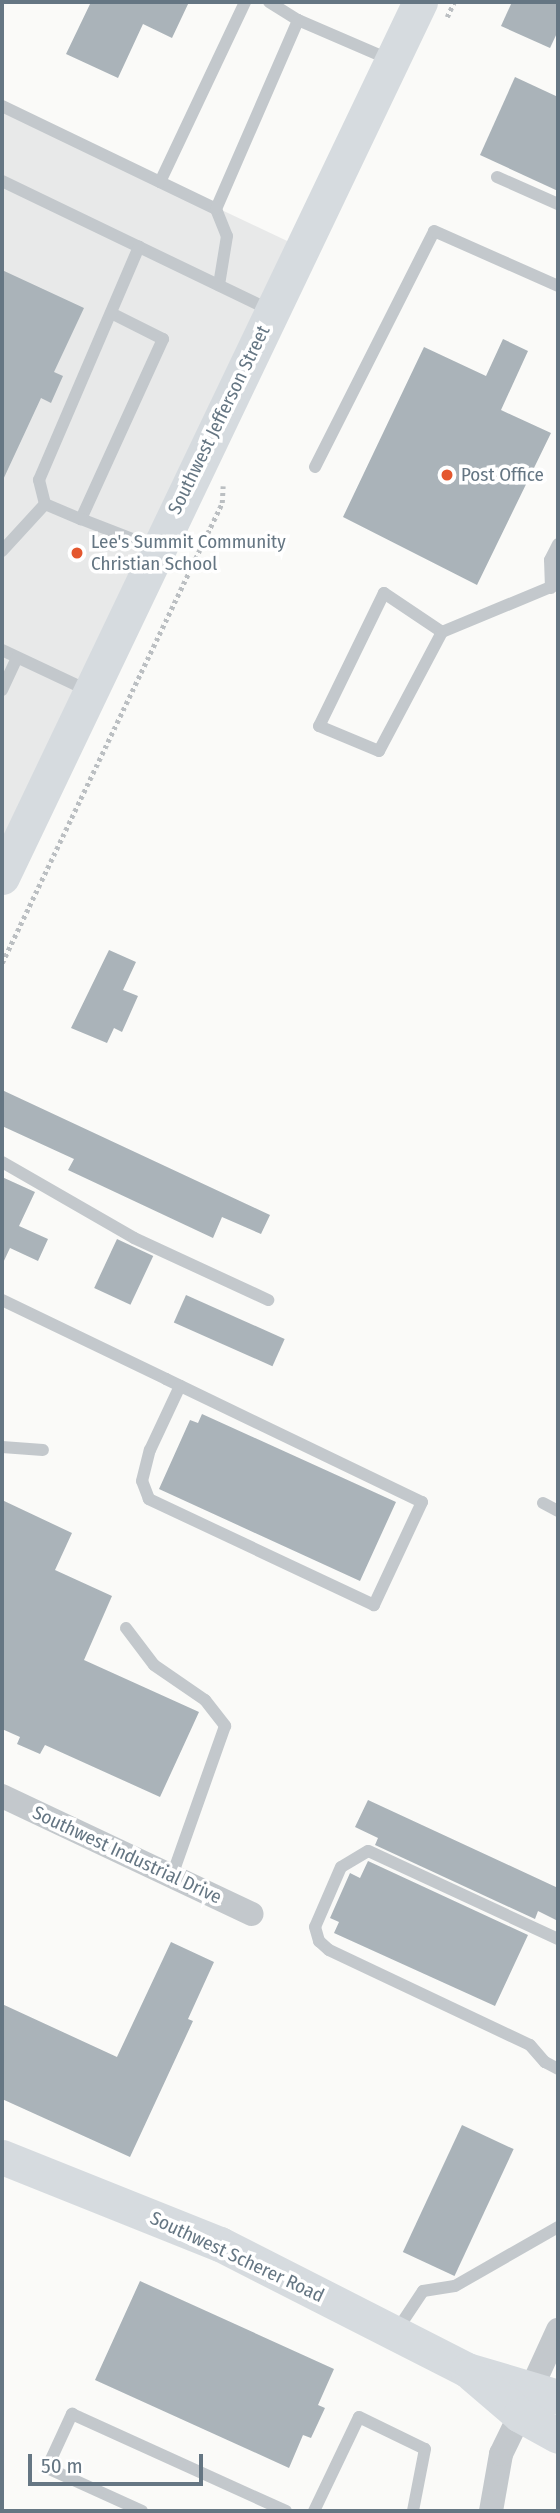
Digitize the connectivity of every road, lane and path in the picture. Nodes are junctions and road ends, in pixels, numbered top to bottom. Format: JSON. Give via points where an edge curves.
{"nodes":[{"id":1,"x":245,"y":2,"type":"edge"},
{"id":2,"x":269,"y":2,"type":"edge"},
{"id":3,"x":454,"y":2,"type":"edge"},
{"id":4,"x":432,"y":12,"type":"edge"},
{"id":5,"x":298,"y":20,"type":"junction"},
{"id":6,"x":392,"y":60,"type":"junction"},
{"id":7,"x":2,"y":106,"type":"edge"},
{"id":8,"x":497,"y":177,"type":"dead end"},
{"id":9,"x":2,"y":181,"type":"edge"},
{"id":10,"x":160,"y":182,"type":"junction"},
{"id":11,"x":558,"y":204,"type":"edge"},
{"id":12,"x":216,"y":209,"type":"junction"},
{"id":13,"x":139,"y":247,"type":"junction"},
{"id":14,"x":219,"y":285,"type":"junction"},
{"id":15,"x":558,"y":286,"type":"edge"},
{"id":16,"x":271,"y":311,"type":"junction"},
{"id":17,"x":113,"y":314,"type":"junction"},
{"id":18,"x":315,"y":467,"type":"dead end"},
{"id":19,"x":229,"y":473,"type":"dead end"},
{"id":20,"x":45,"y":505,"type":"junction"},
{"id":21,"x":81,"y":519,"type":"junction"},
{"id":22,"x":558,"y":544,"type":"edge"},
{"id":23,"x":158,"y":549,"type":"junction"},
{"id":24,"x":2,"y":551,"type":"edge"},
{"id":25,"x":555,"y":586,"type":"edge"},
{"id":26,"x":442,"y":632,"type":"junction"},
{"id":27,"x":2,"y":650,"type":"edge"},
{"id":28,"x":17,"y":658,"type":"junction"},
{"id":29,"x":2,"y":691,"type":"edge"},
{"id":30,"x":89,"y":691,"type":"junction"},
{"id":31,"x":2,"y":877,"type":"edge"},
{"id":32,"x":2,"y":964,"type":"edge"},
{"id":33,"x":2,"y":1162,"type":"edge"},
{"id":34,"x":2,"y":1300,"type":"edge"},
{"id":35,"x":268,"y":1300,"type":"dead end"},
{"id":36,"x":180,"y":1385,"type":"junction"},
{"id":37,"x":2,"y":1447,"type":"edge"},
{"id":38,"x":43,"y":1450,"type":"dead end"},
{"id":39,"x":543,"y":1503,"type":"dead end"},
{"id":40,"x":558,"y":1511,"type":"edge"},
{"id":41,"x":127,"y":1628,"type":"dead end"},
{"id":42,"x":2,"y":1796,"type":"edge"},
{"id":43,"x":172,"y":1876,"type":"junction"},
{"id":44,"x":252,"y":1914,"type":"dead end"},
{"id":45,"x":558,"y":1939,"type":"edge"},
{"id":46,"x":558,"y":2069,"type":"edge"},
{"id":47,"x":2,"y":2157,"type":"edge"},
{"id":48,"x":558,"y":2227,"type":"edge"},
{"id":49,"x":558,"y":2330,"type":"edge"},
{"id":50,"x":395,"y":2334,"type":"junction"},
{"id":51,"x":537,"y":2400,"type":"edge"},
{"id":52,"x":558,"y":2436,"type":"edge"},
{"id":53,"x":142,"y":2511,"type":"edge"},
{"id":54,"x":286,"y":2511,"type":"edge"},
{"id":55,"x":314,"y":2511,"type":"edge"},
{"id":56,"x":413,"y":2511,"type":"edge"},
{"id":57,"x":491,"y":2511,"type":"edge"}],
"edges":[{"from":1,"to":10,"type":"lane"},
{"from":2,"to":5,"type":"lane"},
{"from":3,"to":4,"type":"path"},
{"from":4,"to":6,"type":"street","name":"Southwest Jefferson Street"},
{"from":5,"to":6,"type":"lane"},
{"from":5,"to":12,"type":"lane"},
{"from":6,"to":16,"type":"street","name":"Southwest Jefferson Street"},
{"from":7,"to":10,"type":"lane"},
{"from":8,"to":11,"type":"lane"},
{"from":9,"to":13,"type":"lane"},
{"from":10,"to":12,"type":"lane"},
{"from":12,"to":14,"type":"lane","via":[[227,236]]},
{"from":13,"to":14,"type":"lane"},
{"from":13,"to":17,"type":"lane"},
{"from":14,"to":16,"type":"lane"},
{"from":15,"to":18,"type":"lane","via":[[434,231]]},
{"from":16,"to":23,"type":"street","name":"Southwest Jefferson Street"},
{"from":17,"to":20,"type":"lane","via":[[40,480]]},
{"from":17,"to":21,"type":"lane","via":[[163,339]]},
{"from":19,"to":32,"type":"path","via":[[222,503]]},
{"from":20,"to":21,"type":"lane"},
{"from":20,"to":24,"type":"lane"},
{"from":21,"to":23,"type":"lane"},
{"from":22,"to":25,"type":"lane","via":[[550,560]]},
{"from":23,"to":30,"type":"street","name":"Southwest Jefferson Street"},
{"from":25,"to":26,"type":"lane"},
{"from":26,"to":26,"type":"lane","via":[[379,751],[319,726],[384,593]]},
{"from":27,"to":28,"type":"lane"},
{"from":28,"to":29,"type":"lane"},
{"from":28,"to":30,"type":"lane"},
{"from":30,"to":31,"type":"street","name":"Southwest Jefferson Street"},
{"from":33,"to":35,"type":"lane","via":[[134,1238]]},
{"from":34,"to":36,"type":"lane"},
{"from":36,"to":36,"type":"lane","via":[[422,1502],[374,1605],[149,1499],[142,1481],[150,1450]]},
{"from":37,"to":38,"type":"lane"},
{"from":39,"to":40,"type":"lane"},
{"from":41,"to":43,"type":"lane","via":[[154,1665],[205,1700],[225,1726]]},
{"from":42,"to":43,"type":"street","name":"Southwest Industrial Drive"},
{"from":43,"to":44,"type":"street","name":"Southwest Industrial Drive"},
{"from":45,"to":46,"type":"lane","via":[[368,1851],[341,1867],[315,1927],[319,1941],[330,1950],[530,2045]]},
{"from":47,"to":50,"type":"street","name":"Southwest Scherer Road","via":[[219,2244]]},
{"from":48,"to":50,"type":"lane","via":[[455,2286],[423,2291]]},
{"from":49,"to":51,"type":"street"},
{"from":50,"to":51,"type":"street","name":"Southwest Scherer Road"},
{"from":51,"to":52,"type":"street","name":"Southwest Scherer Road"},
{"from":51,"to":57,"type":"street","via":[[501,2454]]},
{"from":53,"to":54,"type":"lane","via":[[47,2468],[72,2414]]},
{"from":55,"to":56,"type":"lane","via":[[359,2417],[425,2449]]}]}
